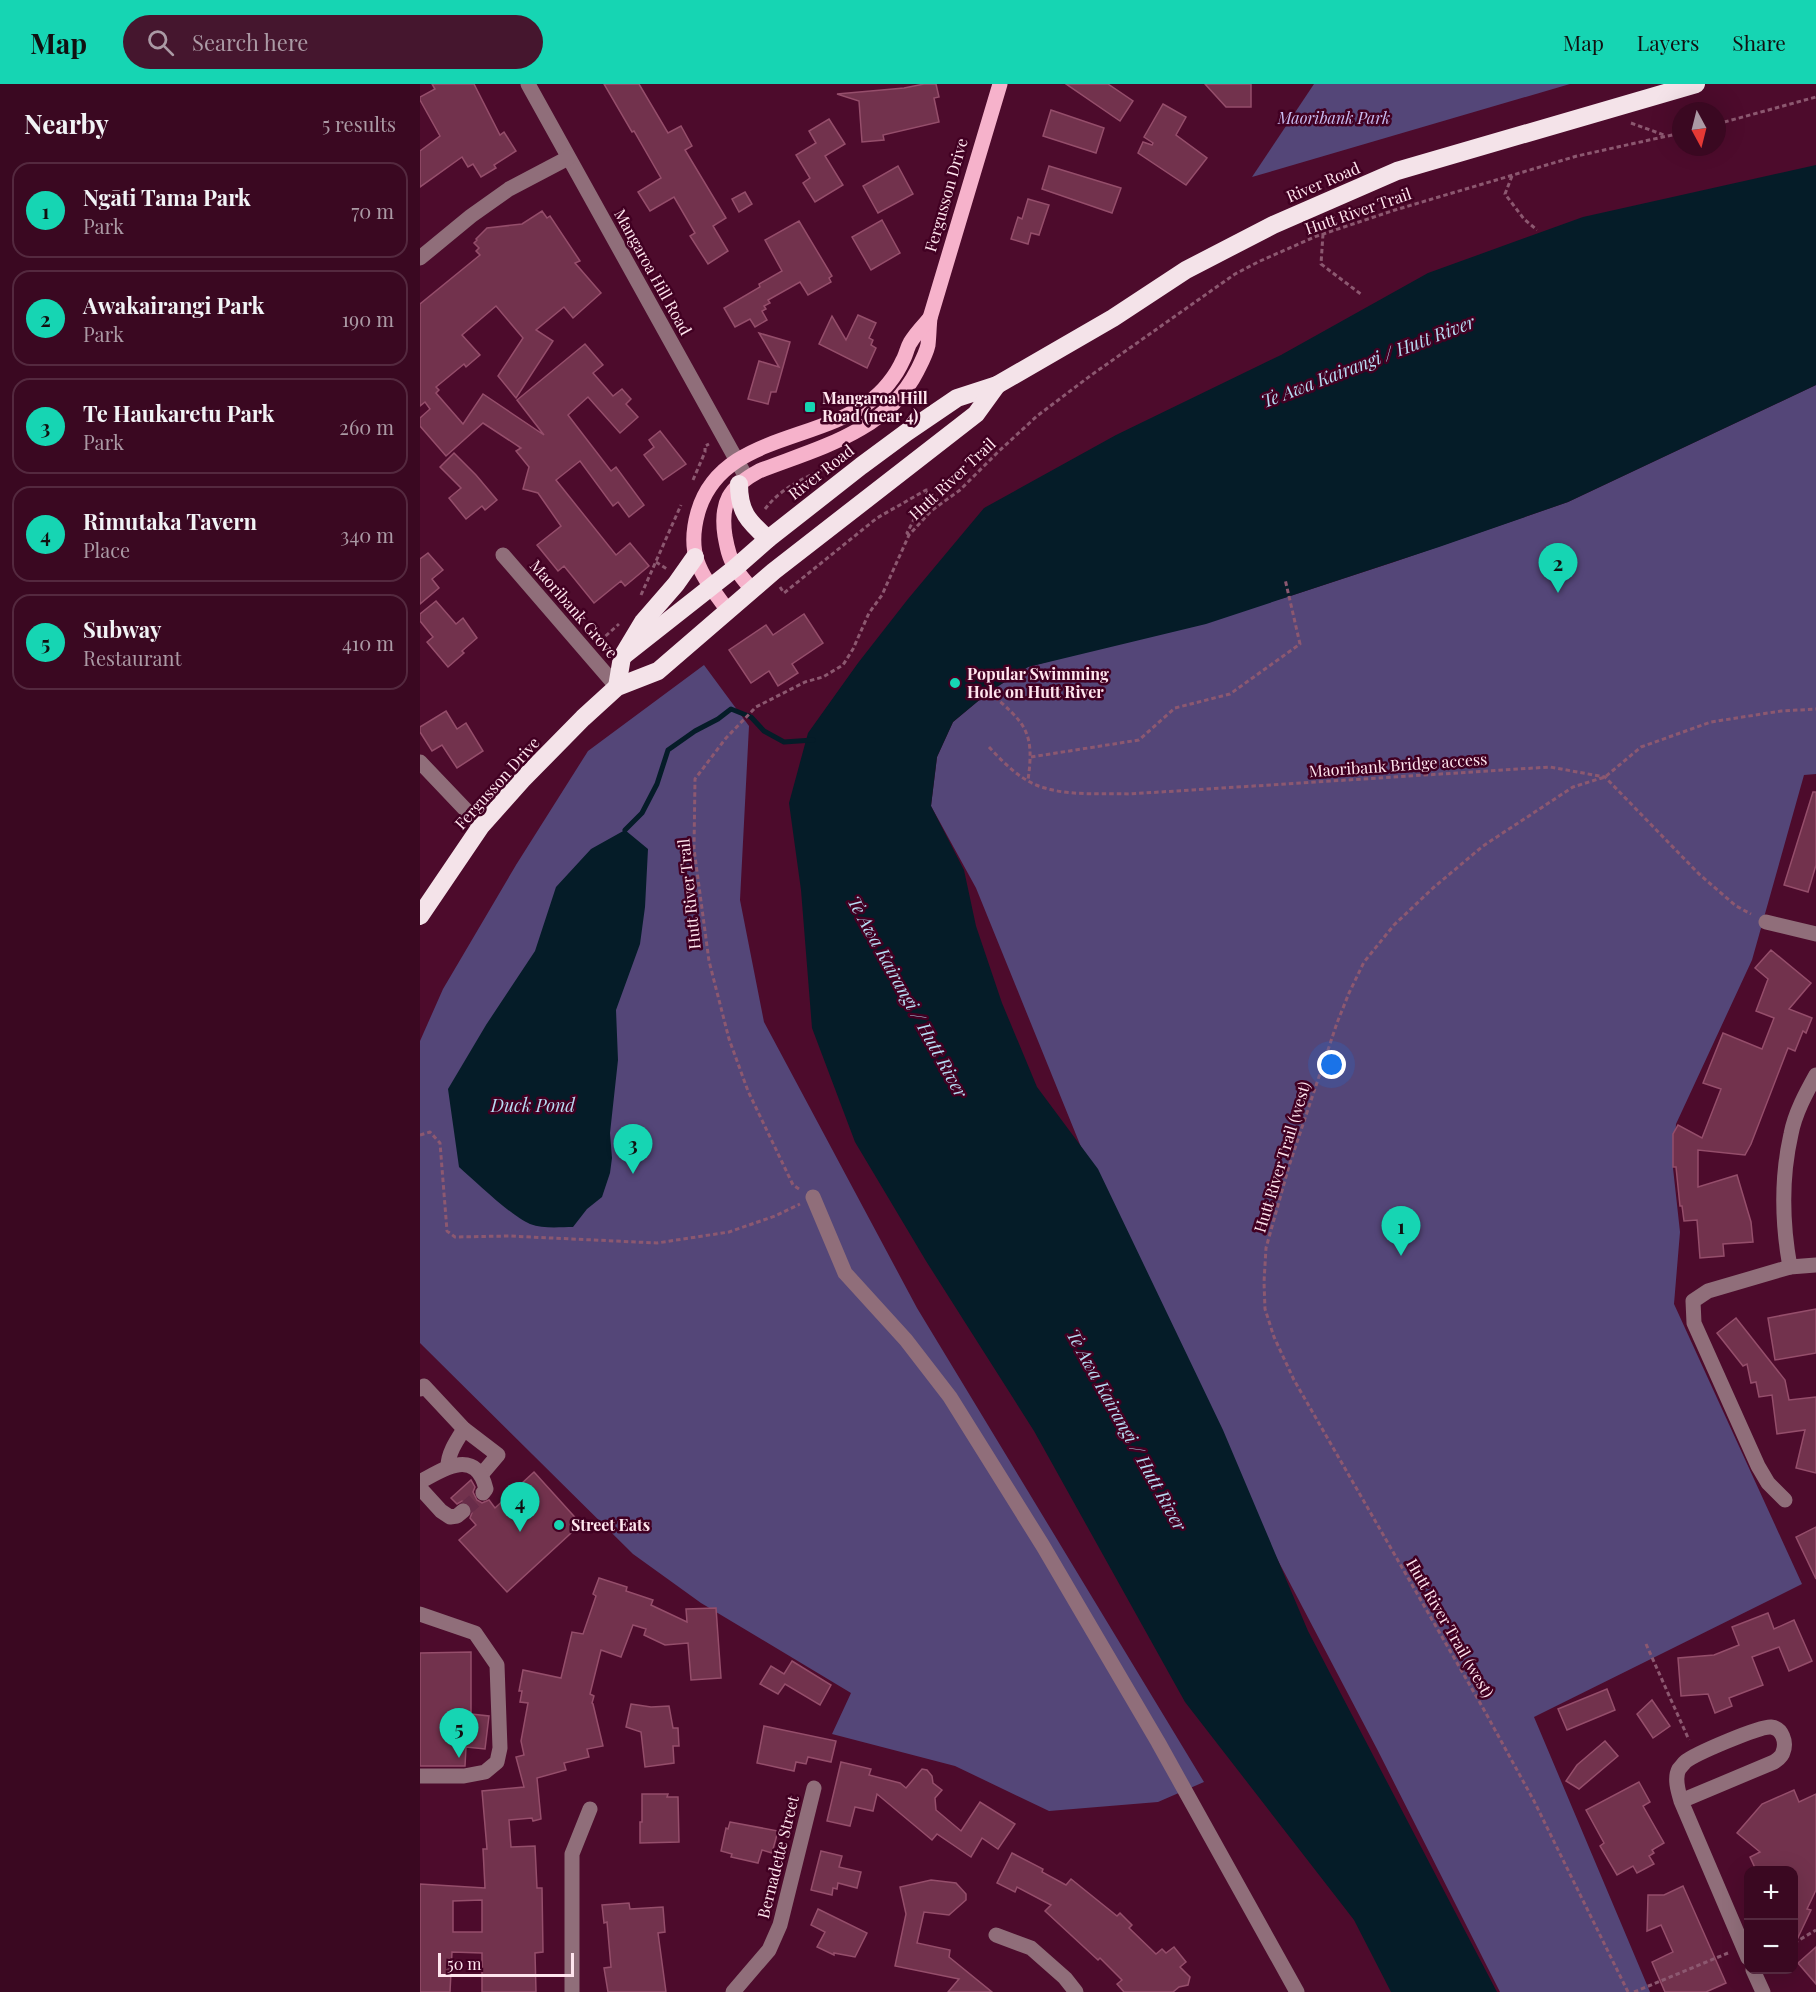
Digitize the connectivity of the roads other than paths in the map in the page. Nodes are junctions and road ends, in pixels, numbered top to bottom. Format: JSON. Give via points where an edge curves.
{"nodes":[{"id":1,"x":528,"y":84,"type":"edge"},
{"id":2,"x":1000,"y":84,"type":"edge"},
{"id":3,"x":1696,"y":84,"type":"edge"},
{"id":4,"x":568,"y":158,"type":"junction"},
{"id":5,"x":420,"y":258,"type":"edge"},
{"id":6,"x":930,"y":318,"type":"junction"},
{"id":7,"x":997,"y":385,"type":"junction"},
{"id":8,"x":737,"y":459,"type":"junction"},
{"id":9,"x":743,"y":481,"type":"junction"},
{"id":10,"x":768,"y":539,"type":"junction"},
{"id":11,"x":503,"y":555,"type":"dead end"},
{"id":12,"x":695,"y":557,"type":"junction"},
{"id":13,"x":735,"y":568,"type":"junction"},
{"id":14,"x":710,"y":587,"type":"junction"},
{"id":15,"x":752,"y":590,"type":"junction"},
{"id":16,"x":728,"y":612,"type":"junction"},
{"id":17,"x":622,"y":657,"type":"junction"},
{"id":18,"x":617,"y":687,"type":"junction"},
{"id":19,"x":420,"y":762,"type":"edge"},
{"id":20,"x":481,"y":826,"type":"junction"},
{"id":21,"x":420,"y":916,"type":"edge"},
{"id":22,"x":1766,"y":922,"type":"road end"},
{"id":23,"x":1816,"y":934,"type":"edge"},
{"id":24,"x":1816,"y":1075,"type":"edge"},
{"id":25,"x":813,"y":1197,"type":"road end"},
{"id":26,"x":1816,"y":1265,"type":"edge"},
{"id":27,"x":1790,"y":1267,"type":"junction"},
{"id":28,"x":420,"y":1389,"type":"edge"},
{"id":29,"x":464,"y":1429,"type":"junction"},
{"id":30,"x":448,"y":1466,"type":"junction"},
{"id":31,"x":481,"y":1475,"type":"junction"},
{"id":32,"x":420,"y":1482,"type":"edge"},
{"id":33,"x":420,"y":1488,"type":"edge"},
{"id":34,"x":483,"y":1493,"type":"dead end"},
{"id":35,"x":1785,"y":1500,"type":"dead end"},
{"id":36,"x":463,"y":1511,"type":"dead end"},
{"id":37,"x":420,"y":1614,"type":"edge"},
{"id":38,"x":420,"y":1776,"type":"edge"},
{"id":39,"x":814,"y":1788,"type":"dead end"},
{"id":40,"x":1681,"y":1801,"type":"junction"},
{"id":41,"x":590,"y":1809,"type":"dead end"},
{"id":42,"x":996,"y":1935,"type":"dead end"},
{"id":43,"x":1744,"y":1947,"type":"edge"},
{"id":44,"x":1755,"y":1974,"type":"edge"},
{"id":45,"x":572,"y":1992,"type":"edge"},
{"id":46,"x":733,"y":1992,"type":"edge"},
{"id":47,"x":1076,"y":1992,"type":"edge"},
{"id":48,"x":1298,"y":1992,"type":"edge"},
{"id":49,"x":1763,"y":1992,"type":"edge"}],
"edges":[{"from":1,"to":4,"type":"street","name":"Mangaroa Hill Road"},
{"from":2,"to":6,"type":"main road","name":"Fergusson Drive"},
{"from":3,"to":7,"type":"highway","name":"River Road","via":[[1397,171],[1273,225],[1186,270],[1113,318]]},
{"from":4,"to":5,"type":"street","via":[[509,189]]},
{"from":4,"to":8,"type":"street","name":"Mangaroa Hill Road"},
{"from":6,"to":8,"type":"main road","name":"Fergusson Drive","via":[[910,342],[893,376],[868,402],[834,422]]},
{"from":6,"to":9,"type":"main road","name":"Fergusson Drive","via":[[928,347],[912,381],[890,409],[840,439]]},
{"from":7,"to":10,"type":"highway","name":"River Road","via":[[957,398]]},
{"from":7,"to":15,"type":"highway","name":"River Road","via":[[976,414]]},
{"from":8,"to":9,"type":"street","name":"Mangaroa Hill Road"},
{"from":8,"to":12,"type":"main road","name":"Fergusson Drive","via":[[707,489],[696,520]]},
{"from":9,"to":10,"type":"highway","via":[[739,500],[743,513]]},
{"from":9,"to":13,"type":"main road","via":[[727,498],[724,513],[728,553]]},
{"from":10,"to":13,"type":"highway","name":"River Road"},
{"from":11,"to":18,"type":"street","name":"Maoribank Grove"},
{"from":12,"to":14,"type":"main road","name":"Fergusson Drive"},
{"from":12,"to":17,"type":"highway","via":[[643,622]]},
{"from":13,"to":14,"type":"highway","name":"River Road"},
{"from":13,"to":15,"type":"main road"},
{"from":14,"to":16,"type":"main road","name":"Fergusson Drive"},
{"from":14,"to":17,"type":"highway"},
{"from":15,"to":16,"type":"highway","name":"Fergusson Drive"},
{"from":16,"to":18,"type":"highway","name":"Fergusson Drive","via":[[658,671]]},
{"from":17,"to":18,"type":"highway"},
{"from":18,"to":20,"type":"highway","name":"Fergusson Drive"},
{"from":19,"to":20,"type":"street"},
{"from":20,"to":21,"type":"highway","name":"Fergusson Drive"},
{"from":22,"to":23,"type":"street"},
{"from":24,"to":27,"type":"street","via":[[1791,1132],[1786,1159],[1784,1220]]},
{"from":25,"to":48,"type":"street","via":[[845,1273],[906,1340],[950,1398],[1043,1546]]},
{"from":26,"to":27,"type":"street"},
{"from":27,"to":35,"type":"street","via":[[1708,1291],[1693,1301],[1694,1323],[1758,1466]]},
{"from":28,"to":29,"type":"street","via":[[424,1386]]},
{"from":29,"to":30,"type":"street"},
{"from":29,"to":31,"type":"street","via":[[498,1455]]},
{"from":30,"to":31,"type":"street","via":[[466,1465]]},
{"from":30,"to":32,"type":"street"},
{"from":31,"to":34,"type":"street","via":[[486,1489]]},
{"from":33,"to":36,"type":"street","via":[[450,1517]]},
{"from":37,"to":38,"type":"street","via":[[475,1632],[497,1665],[500,1748],[497,1762],[485,1772]]},
{"from":39,"to":46,"type":"street","name":"Bernadette Street","via":[[780,1925],[769,1950]]},
{"from":40,"to":40,"type":"street","via":[[1677,1785],[1684,1762],[1769,1726],[1783,1737],[1783,1755],[1774,1762]]},
{"from":40,"to":43,"type":"street"},
{"from":41,"to":45,"type":"street","via":[[572,1854]]},
{"from":42,"to":47,"type":"street","via":[[1031,1948]]},
{"from":44,"to":49,"type":"street"}]}
